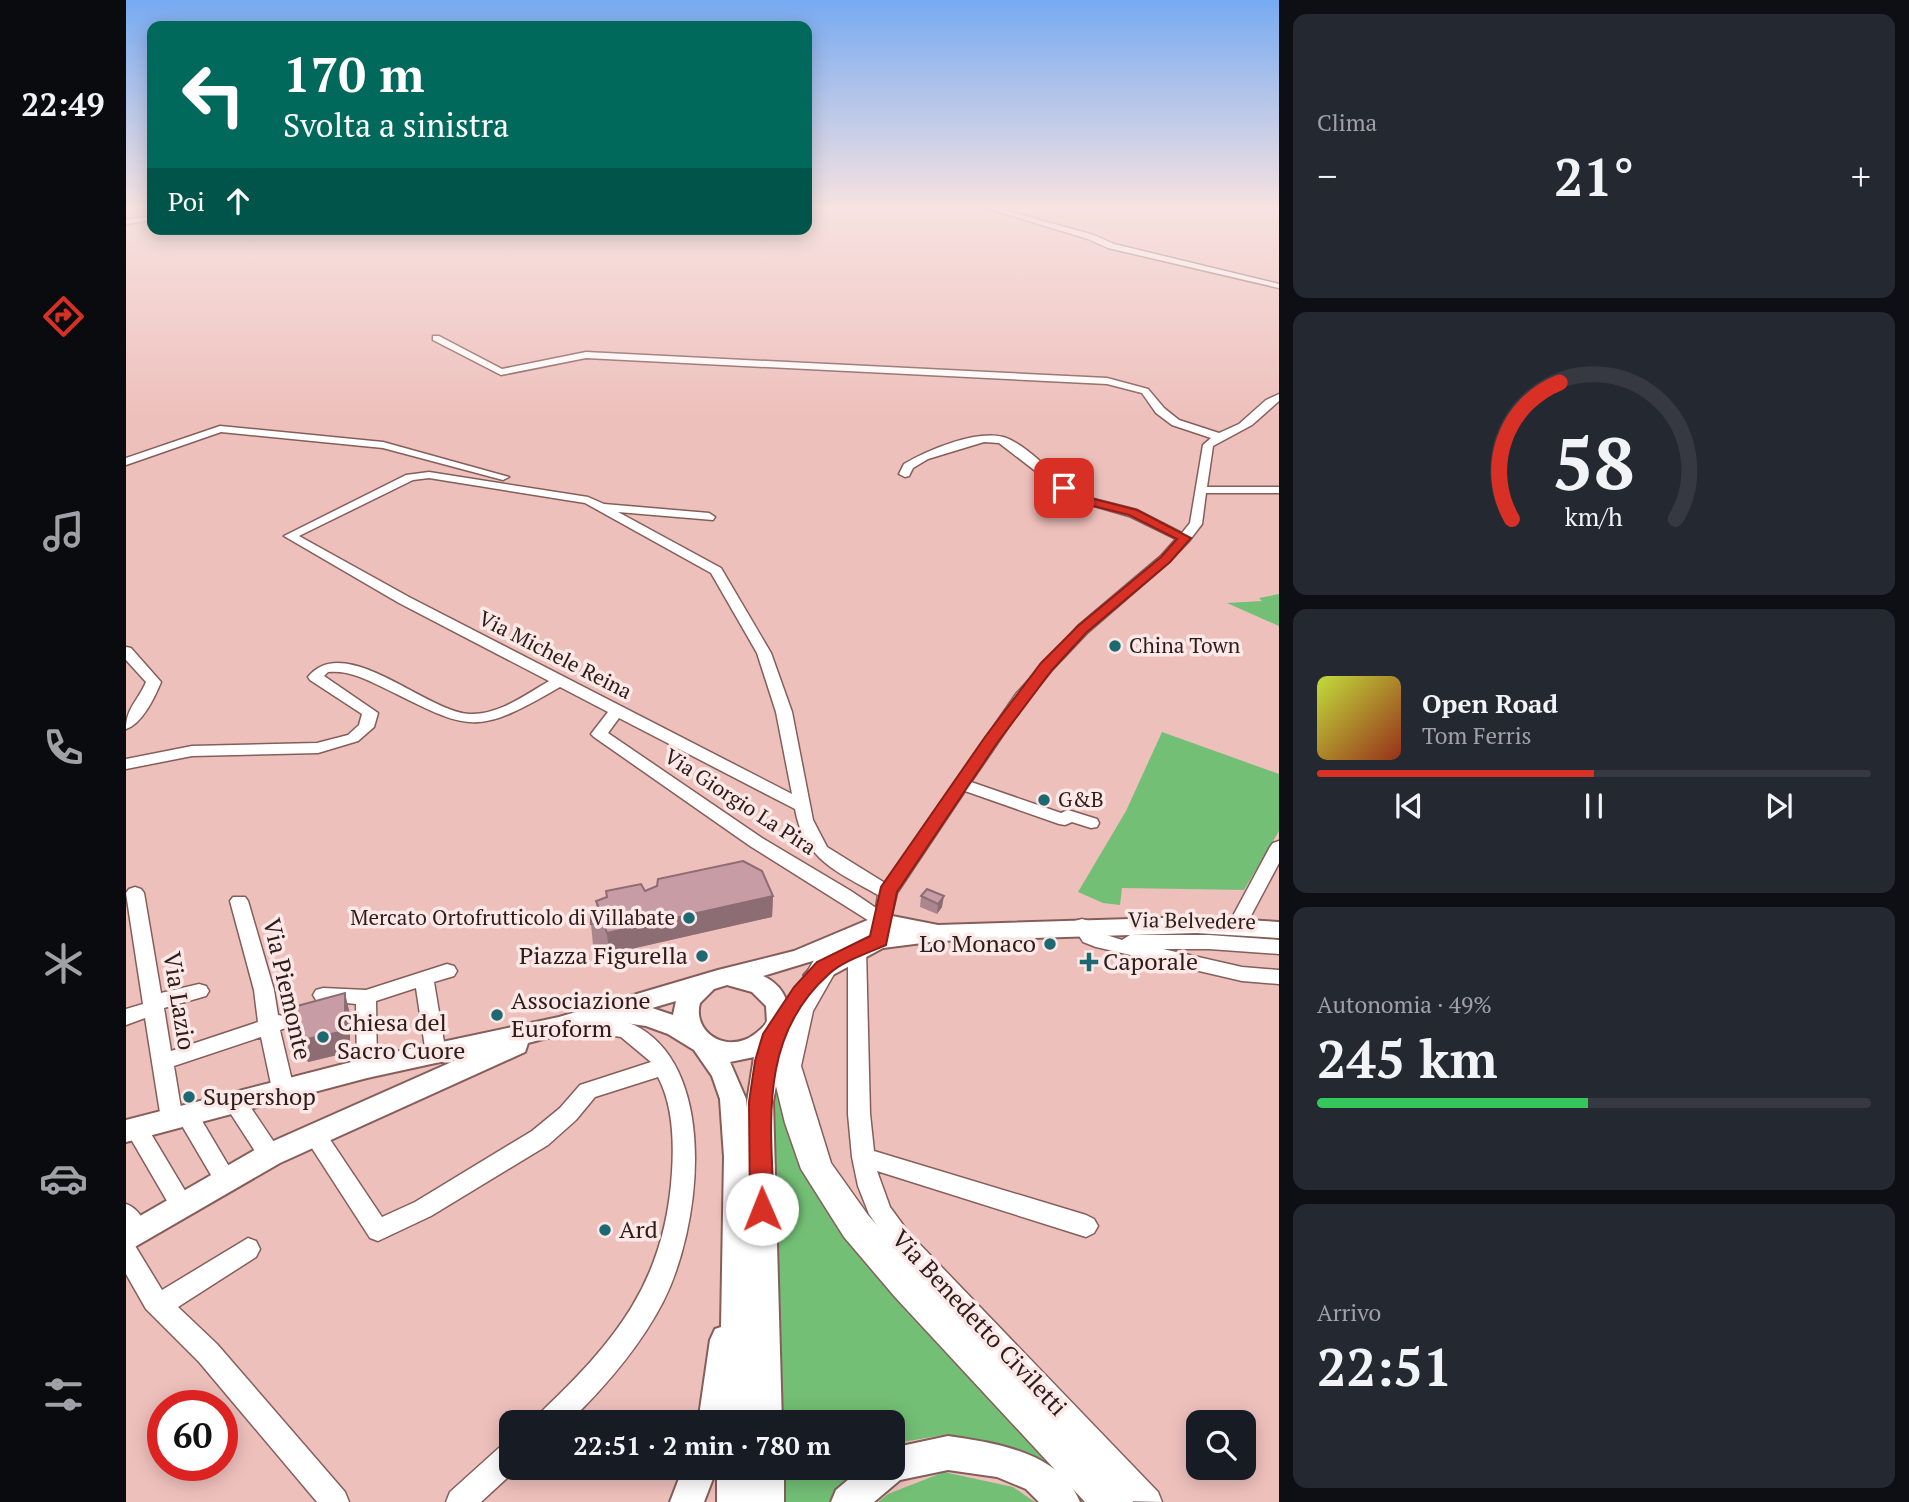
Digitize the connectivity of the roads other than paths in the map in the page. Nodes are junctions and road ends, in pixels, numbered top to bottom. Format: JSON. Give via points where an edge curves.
{"nodes":[{"id":1,"x":1237,"y":276,"type":"edge"},
{"id":2,"x":1279,"y":286,"type":"edge"},
{"id":3,"x":436,"y":338,"type":"dead end"},
{"id":4,"x":1279,"y":397,"type":"edge"},
{"id":5,"x":1217,"y":436,"type":"junction"},
{"id":6,"x":126,"y":462,"type":"edge"},
{"id":7,"x":905,"y":474,"type":"dead end"},
{"id":8,"x":1200,"y":490,"type":"junction"},
{"id":9,"x":1279,"y":490,"type":"edge"},
{"id":10,"x":564,"y":495,"type":"junction"},
{"id":11,"x":600,"y":507,"type":"junction"},
{"id":12,"x":709,"y":517,"type":"dead end"},
{"id":13,"x":1185,"y":538,"type":"junction"},
{"id":14,"x":126,"y":651,"type":"edge"},
{"id":15,"x":561,"y":681,"type":"junction"},
{"id":16,"x":617,"y":711,"type":"junction"},
{"id":17,"x":126,"y":724,"type":"edge"},
{"id":18,"x":126,"y":764,"type":"edge"},
{"id":19,"x":960,"y":784,"type":"junction"},
{"id":20,"x":803,"y":807,"type":"junction"},
{"id":21,"x":1091,"y":823,"type":"dead end"},
{"id":22,"x":1279,"y":847,"type":"edge"},
{"id":23,"x":820,"y":851,"type":"junction"},
{"id":24,"x":808,"y":874,"type":"junction"},
{"id":25,"x":135,"y":892,"type":"dead end"},
{"id":26,"x":888,"y":892,"type":"junction"},
{"id":27,"x":239,"y":901,"type":"dead end"},
{"id":28,"x":1082,"y":926,"type":"junction"},
{"id":29,"x":1279,"y":930,"type":"edge"},
{"id":30,"x":881,"y":931,"type":"junction"},
{"id":31,"x":1231,"y":935,"type":"junction"},
{"id":32,"x":1182,"y":941,"type":"junction"},
{"id":33,"x":1103,"y":942,"type":"junction"},
{"id":34,"x":1279,"y":947,"type":"edge"},
{"id":35,"x":857,"y":949,"type":"junction"},
{"id":36,"x":1189,"y":962,"type":"junction"},
{"id":37,"x":824,"y":967,"type":"junction"},
{"id":38,"x":447,"y":971,"type":"dead end"},
{"id":39,"x":1234,"y":972,"type":"junction"},
{"id":40,"x":1279,"y":977,"type":"edge"},
{"id":41,"x":424,"y":978,"type":"junction"},
{"id":42,"x":723,"y":978,"type":"junction"},
{"id":43,"x":199,"y":991,"type":"dead end"},
{"id":44,"x":323,"y":995,"type":"dead end"},
{"id":45,"x":366,"y":997,"type":"junction"},
{"id":46,"x":154,"y":1005,"type":"junction"},
{"id":47,"x":604,"y":1014,"type":"junction"},
{"id":48,"x":126,"y":1017,"type":"edge"},
{"id":49,"x":275,"y":1024,"type":"junction"},
{"id":50,"x":567,"y":1025,"type":"junction"},
{"id":51,"x":637,"y":1025,"type":"junction"},
{"id":52,"x":777,"y":1029,"type":"junction"},
{"id":53,"x":699,"y":1040,"type":"junction"},
{"id":54,"x":436,"y":1054,"type":"junction"},
{"id":55,"x":464,"y":1056,"type":"junction"},
{"id":56,"x":404,"y":1061,"type":"junction"},
{"id":57,"x":162,"y":1062,"type":"junction"},
{"id":58,"x":666,"y":1066,"type":"junction"},
{"id":59,"x":367,"y":1068,"type":"junction"},
{"id":60,"x":789,"y":1076,"type":"junction"},
{"id":61,"x":284,"y":1089,"type":"junction"},
{"id":62,"x":413,"y":1090,"type":"junction"},
{"id":63,"x":235,"y":1102,"type":"junction"},
{"id":64,"x":180,"y":1117,"type":"junction"},
{"id":65,"x":131,"y":1129,"type":"edge"},
{"id":66,"x":315,"y":1136,"type":"junction"},
{"id":67,"x":270,"y":1155,"type":"junction"},
{"id":68,"x":863,"y":1157,"type":"junction"},
{"id":69,"x":226,"y":1180,"type":"junction"},
{"id":70,"x":182,"y":1206,"type":"junction"},
{"id":71,"x":1086,"y":1226,"type":"dead end"},
{"id":72,"x":738,"y":1231,"type":"junction"},
{"id":73,"x":129,"y":1234,"type":"edge"},
{"id":74,"x":248,"y":1249,"type":"dead end"},
{"id":75,"x":159,"y":1305,"type":"junction"},
{"id":76,"x":561,"y":1410,"type":"edge"},
{"id":77,"x":716,"y":1410,"type":"edge"},
{"id":78,"x":735,"y":1410,"type":"edge"},
{"id":79,"x":766,"y":1410,"type":"edge"},
{"id":80,"x":905,"y":1462,"type":"edge"},
{"id":81,"x":499,"y":1467,"type":"edge"},
{"id":82,"x":695,"y":1480,"type":"edge"},
{"id":83,"x":734,"y":1480,"type":"edge"},
{"id":84,"x":767,"y":1480,"type":"edge"},
{"id":85,"x":874,"y":1480,"type":"edge"},
{"id":86,"x":335,"y":1502,"type":"edge"},
{"id":87,"x":460,"y":1502,"type":"edge"},
{"id":88,"x":687,"y":1502,"type":"edge"},
{"id":89,"x":734,"y":1502,"type":"edge"},
{"id":90,"x":767,"y":1502,"type":"edge"},
{"id":91,"x":848,"y":1502,"type":"edge"},
{"id":92,"x":1063,"y":1502,"type":"edge"},
{"id":93,"x":1113,"y":1502,"type":"edge"},
{"id":94,"x":1149,"y":1502,"type":"edge"}],
"edges":[{"from":1,"to":2,"type":"street"},
{"from":3,"to":5,"type":"street","via":[[501,372],[586,355],[1107,381],[1145,391],[1171,422]]},
{"from":4,"to":5,"type":"street","via":[[1246,425]]},
{"from":5,"to":8,"type":"street","via":[[1208,445]]},
{"from":6,"to":10,"type":"street","via":[[220,429],[281,433],[383,445],[554,486]]},
{"from":7,"to":13,"type":"street","via":[[908,466],[923,457],[984,439],[1001,440],[1070,496],[1133,513]]},
{"from":8,"to":9,"type":"street"},
{"from":8,"to":13,"type":"street","via":[[1196,524]]},
{"from":10,"to":11,"type":"street"},
{"from":10,"to":15,"type":"street","name":"Via Michele Reina","via":[[429,475],[410,477],[290,536]]},
{"from":11,"to":12,"type":"street"},
{"from":11,"to":20,"type":"street","via":[[716,571],[764,653],[784,712]]},
{"from":13,"to":19,"type":"street","via":[[1046,667]]},
{"from":14,"to":17,"type":"street","via":[[154,682]]},
{"from":15,"to":16,"type":"street","name":"Via Michele Reina"},
{"from":15,"to":18,"type":"street","via":[[498,714],[470,718],[444,712],[348,667],[324,665],[315,677],[370,713],[366,727],[353,738],[318,748],[192,751]]},
{"from":16,"to":20,"type":"street","name":"Via Michele Reina"},
{"from":16,"to":24,"type":"street","name":"Via Giorgio La Pira","via":[[599,733]]},
{"from":19,"to":21,"type":"street","via":[[1065,820],[1068,815]]},
{"from":19,"to":26,"type":"street"},
{"from":20,"to":23,"type":"street"},
{"from":22,"to":31,"type":"street"},
{"from":23,"to":24,"type":"street"},
{"from":23,"to":26,"type":"street"},
{"from":24,"to":30,"type":"street","name":"Via Giorgio La Pira","via":[[845,895]]},
{"from":25,"to":46,"type":"street","name":"Via Lazio"},
{"from":26,"to":30,"type":"street"},
{"from":27,"to":49,"type":"street","name":"Via Piemonte"},
{"from":28,"to":30,"type":"main road"},
{"from":28,"to":31,"type":"main road","via":[[1196,925]]},
{"from":28,"to":33,"type":"street","via":[[1090,937]]},
{"from":29,"to":31,"type":"main road"},
{"from":30,"to":35,"type":"main road"},
{"from":30,"to":42,"type":"main road"},
{"from":31,"to":32,"type":"street","name":"Via Belvedere"},
{"from":31,"to":34,"type":"street","name":"Via Belvedere"},
{"from":31,"to":39,"type":"street"},
{"from":32,"to":33,"type":"street","name":"Via Belvedere"},
{"from":32,"to":36,"type":"street"},
{"from":33,"to":36,"type":"street"},
{"from":35,"to":37,"type":"main road"},
{"from":35,"to":68,"type":"street","name":"Via Benedetto Civiletti"},
{"from":36,"to":39,"type":"street"},
{"from":37,"to":52,"type":"main road"},
{"from":37,"to":60,"type":"highway","via":[[799,1011]]},
{"from":38,"to":41,"type":"street"},
{"from":39,"to":40,"type":"street"},
{"from":41,"to":45,"type":"street"},
{"from":41,"to":54,"type":"street"},
{"from":42,"to":47,"type":"main road"},
{"from":42,"to":52,"type":"main road","via":[[752,981],[771,993],[780,1010]]},
{"from":42,"to":53,"type":"main road","via":[[697,989],[686,1005],[684,1018]]},
{"from":43,"to":46,"type":"street"},
{"from":44,"to":45,"type":"street"},
{"from":45,"to":59,"type":"street"},
{"from":46,"to":48,"type":"street"},
{"from":46,"to":57,"type":"street","name":"Via Lazio"},
{"from":47,"to":50,"type":"main road"},
{"from":47,"to":51,"type":"main road"},
{"from":49,"to":57,"type":"street"},
{"from":49,"to":61,"type":"street","name":"Via Piemonte"},
{"from":50,"to":51,"type":"street"},
{"from":50,"to":55,"type":"main road"},
{"from":51,"to":53,"type":"main road","via":[[673,1025]]},
{"from":51,"to":58,"type":"street"},
{"from":52,"to":53,"type":"main road","via":[[755,1048],[736,1052],[718,1050]]},
{"from":52,"to":60,"type":"highway"},
{"from":52,"to":79,"type":"main road","via":[[760,1102]]},
{"from":53,"to":72,"type":"main road","via":[[723,1072],[733,1099]]},
{"from":54,"to":55,"type":"main road"},
{"from":54,"to":56,"type":"main road"},
{"from":55,"to":62,"type":"main road"},
{"from":56,"to":59,"type":"main road"},
{"from":56,"to":62,"type":"main road"},
{"from":57,"to":64,"type":"street","name":"Via Lazio"},
{"from":58,"to":66,"type":"street","via":[[588,1091],[540,1138],[423,1209],[378,1230]]},
{"from":58,"to":76,"type":"street","via":[[674,1085],[685,1163],[673,1242],[656,1290],[619,1350]]},
{"from":59,"to":61,"type":"main road"},
{"from":60,"to":93,"type":"highway","via":[[817,1169],[856,1226]]},
{"from":61,"to":63,"type":"main road"},
{"from":62,"to":66,"type":"main road"},
{"from":63,"to":64,"type":"main road"},
{"from":63,"to":67,"type":"street"},
{"from":64,"to":65,"type":"main road"},
{"from":64,"to":69,"type":"street"},
{"from":65,"to":70,"type":"street"},
{"from":66,"to":67,"type":"main road"},
{"from":67,"to":69,"type":"main road"},
{"from":68,"to":71,"type":"street"},
{"from":68,"to":94,"type":"street","name":"Via Benedetto Civiletti","via":[[881,1214],[901,1241]]},
{"from":69,"to":70,"type":"main road"},
{"from":70,"to":73,"type":"main road"},
{"from":72,"to":77,"type":"main road"},
{"from":72,"to":78,"type":"main road"},
{"from":73,"to":75,"type":"street"},
{"from":74,"to":75,"type":"street"},
{"from":75,"to":86,"type":"street","via":[[208,1353]]},
{"from":80,"to":92,"type":"main road","via":[[948,1453],[997,1460],[1038,1477]]},
{"from":81,"to":87,"type":"street"},
{"from":82,"to":88,"type":"main road"},
{"from":83,"to":89,"type":"main road"},
{"from":84,"to":90,"type":"main road"},
{"from":85,"to":91,"type":"main road"}]}
